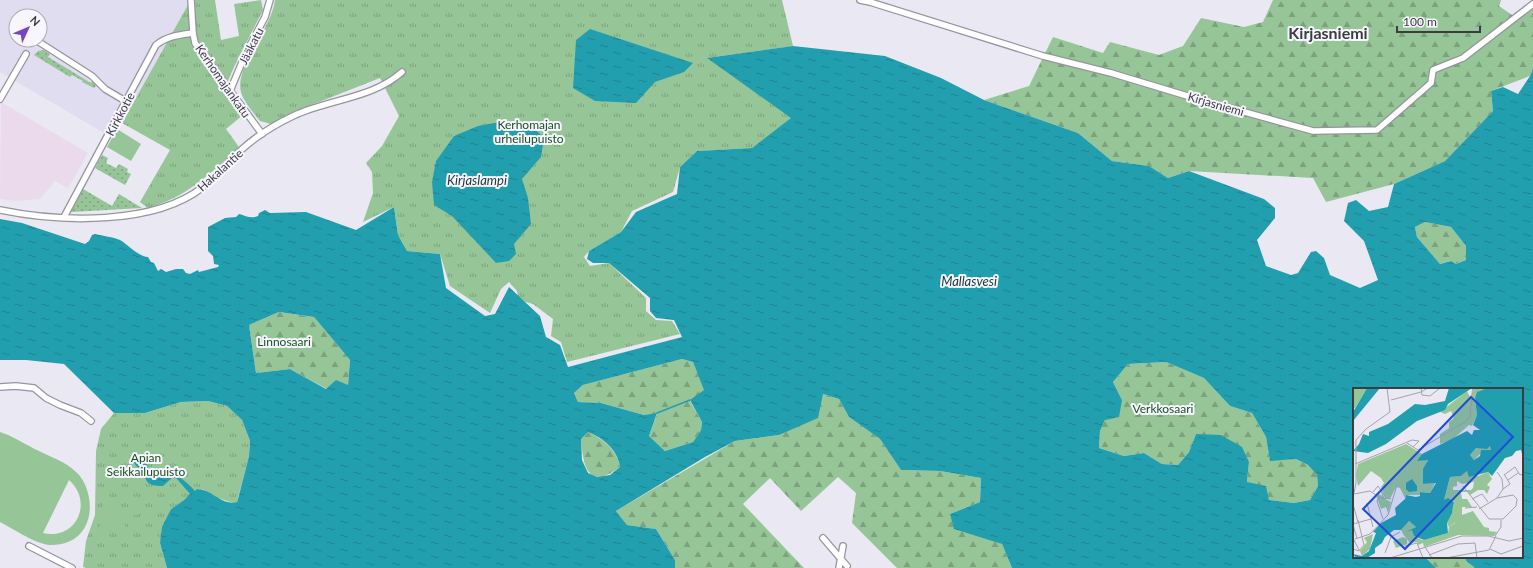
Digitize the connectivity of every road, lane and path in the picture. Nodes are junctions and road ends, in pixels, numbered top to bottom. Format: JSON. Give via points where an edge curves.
{"nodes":[{"id":1,"x":191,"y":0,"type":"edge"},
{"id":2,"x":270,"y":0,"type":"edge"},
{"id":3,"x":860,"y":0,"type":"edge"},
{"id":4,"x":1533,"y":4,"type":"edge"},
{"id":5,"x":193,"y":33,"type":"junction"},
{"id":6,"x":48,"y":48,"type":"edge"},
{"id":7,"x":26,"y":54,"type":"dead end"},
{"id":8,"x":402,"y":72,"type":"dead end"},
{"id":9,"x":230,"y":91,"type":"junction"},
{"id":10,"x":0,"y":99,"type":"edge"},
{"id":11,"x":126,"y":102,"type":"junction"},
{"id":12,"x":262,"y":134,"type":"junction"},
{"id":13,"x":0,"y":210,"type":"edge"},
{"id":14,"x":64,"y":217,"type":"junction"},
{"id":15,"x":0,"y":386,"type":"edge"},
{"id":16,"x":91,"y":421,"type":"dead end"},
{"id":17,"x":823,"y":538,"type":"dead end"},
{"id":18,"x":29,"y":546,"type":"dead end"},
{"id":19,"x":843,"y":546,"type":"dead end"},
{"id":20,"x":840,"y":559,"type":"junction"},
{"id":21,"x":847,"y":566,"type":"dead end"},
{"id":22,"x":72,"y":568,"type":"edge"},
{"id":23,"x":839,"y":568,"type":"edge"}],
"edges":[{"from":1,"to":5,"type":"street","name":"Kerhomajankatu"},
{"from":2,"to":9,"type":"street","name":"Jääkatu","via":[[265,17]]},
{"from":3,"to":4,"type":"street","name":"Kirjasniemi","via":[[1043,56],[1313,131],[1377,130],[1431,83],[1433,70],[1463,58]]},
{"from":5,"to":9,"type":"street","name":"Kerhomajankatu","via":[[196,43]]},
{"from":5,"to":11,"type":"street","name":"Kirkkotie","via":[[163,39],[156,45]]},
{"from":6,"to":11,"type":"street"},
{"from":7,"to":10,"type":"street"},
{"from":8,"to":12,"type":"street","name":"Hakalantie","via":[[362,94],[293,116]]},
{"from":9,"to":12,"type":"street","name":"Kerhomajankatu"},
{"from":11,"to":14,"type":"street","name":"Kirkkotie"},
{"from":12,"to":14,"type":"street","name":"Hakalantie","via":[[202,187],[170,205],[129,215],[99,218]]},
{"from":13,"to":14,"type":"street","name":"Hakalantie"},
{"from":15,"to":16,"type":"street","via":[[34,388],[46,398],[81,413]]},
{"from":17,"to":20,"type":"street"},
{"from":18,"to":22,"type":"street"},
{"from":19,"to":20,"type":"street"},
{"from":20,"to":21,"type":"street"},
{"from":20,"to":23,"type":"street"}]}
